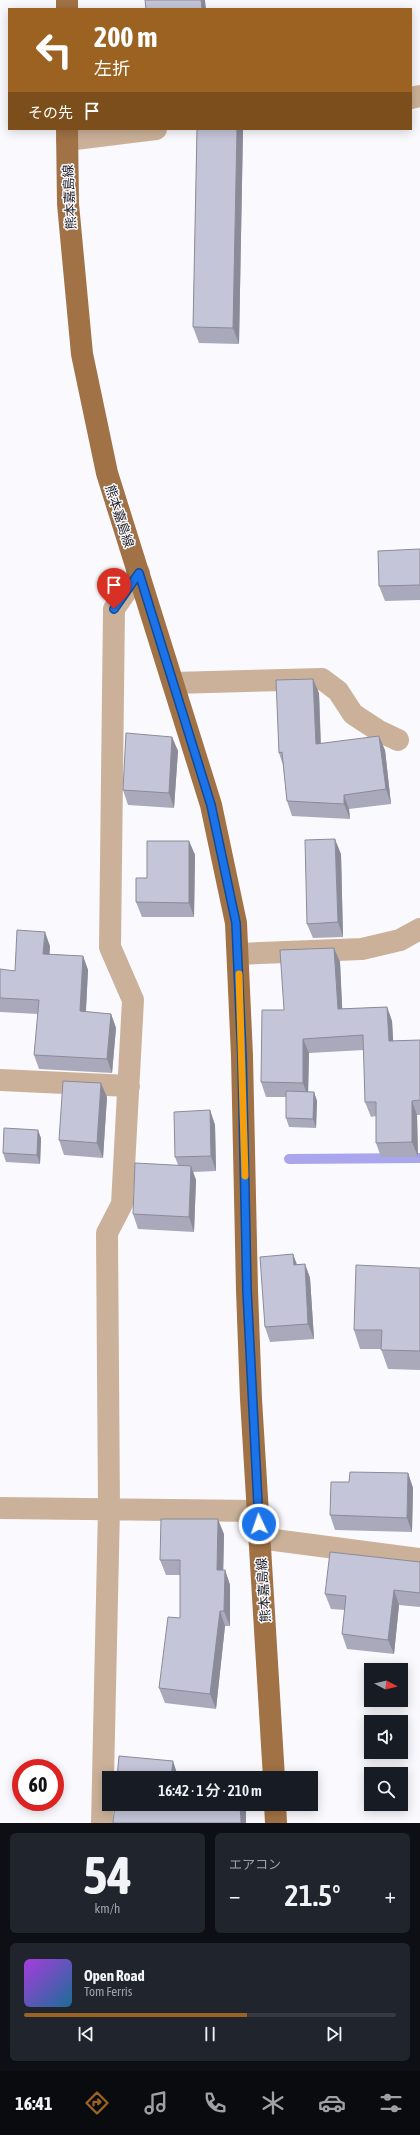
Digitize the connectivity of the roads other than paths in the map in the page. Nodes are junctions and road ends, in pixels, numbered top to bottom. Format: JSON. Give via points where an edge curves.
{"nodes":[{"id":1,"x":138,"y":130,"type":"edge"},
{"id":2,"x":67,"y":134,"type":"edge"},
{"id":3,"x":139,"y":573,"type":"junction"},
{"id":4,"x":173,"y":683,"type":"junction"},
{"id":5,"x":398,"y":740,"type":"dead end"},
{"id":6,"x":420,"y":929,"type":"edge"},
{"id":7,"x":238,"y":954,"type":"junction"},
{"id":8,"x":0,"y":1080,"type":"edge"},
{"id":9,"x":129,"y":1086,"type":"junction"},
{"id":10,"x":0,"y":1508,"type":"edge"},
{"id":11,"x":109,"y":1508,"type":"junction"},
{"id":12,"x":258,"y":1511,"type":"junction"},
{"id":13,"x":260,"y":1538,"type":"junction"},
{"id":14,"x":420,"y":1559,"type":"edge"},
{"id":15,"x":274,"y":1771,"type":"edge"},
{"id":16,"x":275,"y":1811,"type":"edge"},
{"id":17,"x":102,"y":1823,"type":"edge"},
{"id":18,"x":276,"y":1823,"type":"edge"}],
"edges":[{"from":1,"to":2,"type":"street"},
{"from":2,"to":3,"type":"main road","name":"熊本嘉島線","via":[[68,204],[82,354],[107,473]]},
{"from":3,"to":4,"type":"main road","name":"熊本嘉島線"},
{"from":3,"to":9,"type":"street","via":[[114,609],[110,947],[133,1000]]},
{"from":4,"to":5,"type":"street","via":[[322,679],[338,691],[353,714]]},
{"from":4,"to":7,"type":"main road","name":"熊本嘉島線","via":[[211,805],[236,923]]},
{"from":6,"to":7,"type":"street","via":[[400,940],[362,949]]},
{"from":7,"to":12,"type":"main road","name":"熊本嘉島線","via":[[247,1290]]},
{"from":8,"to":9,"type":"street"},
{"from":9,"to":11,"type":"street","via":[[122,1204],[107,1233]]},
{"from":10,"to":11,"type":"street"},
{"from":11,"to":12,"type":"street"},
{"from":11,"to":17,"type":"street"},
{"from":12,"to":13,"type":"main road","name":"熊本嘉島線"},
{"from":13,"to":14,"type":"street"},
{"from":13,"to":15,"type":"main road","name":"熊本嘉島線"},
{"from":16,"to":18,"type":"main road"}]}
